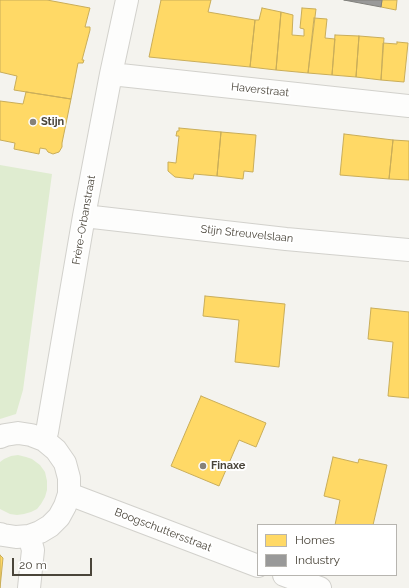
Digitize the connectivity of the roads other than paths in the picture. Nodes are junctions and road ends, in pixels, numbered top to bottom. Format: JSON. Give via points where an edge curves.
{"nodes":[{"id":1,"x":127,"y":0,"type":"edge"},
{"id":2,"x":111,"y":74,"type":"junction"},
{"id":3,"x":409,"y":106,"type":"edge"},
{"id":4,"x":84,"y":216,"type":"junction"},
{"id":5,"x":409,"y":250,"type":"edge"},
{"id":6,"x":0,"y":437,"type":"edge"},
{"id":7,"x":44,"y":440,"type":"junction"},
{"id":8,"x":69,"y":494,"type":"junction"},
{"id":9,"x":0,"y":534,"type":"edge"},
{"id":10,"x":29,"y":536,"type":"junction"},
{"id":11,"x":257,"y":566,"type":"edge"},
{"id":12,"x":287,"y":576,"type":"edge"},
{"id":13,"x":28,"y":588,"type":"edge"},
{"id":14,"x":320,"y":588,"type":"edge"}],
"edges":[{"from":1,"to":2,"type":"street","name":"Frère-Orbanstraat"},
{"from":2,"to":3,"type":"street","name":"Haverstraat"},
{"from":2,"to":4,"type":"street","name":"Frère-Orbanstraat"},
{"from":4,"to":5,"type":"street","name":"Stijn Streuvelslaan"},
{"from":4,"to":7,"type":"street","name":"Frère-Orbanstraat"},
{"from":6,"to":7,"type":"street","via":[[18,433]]},
{"from":7,"to":8,"type":"street","via":[[56,450],[65,463],[69,478]]},
{"from":8,"to":10,"type":"street","via":[[59,517],[50,526]]},
{"from":8,"to":11,"type":"street","name":"Boogschuttersstraat"},
{"from":9,"to":10,"type":"street"},
{"from":10,"to":13,"type":"street","via":[[33,550]]},
{"from":12,"to":14,"type":"street"}]}
